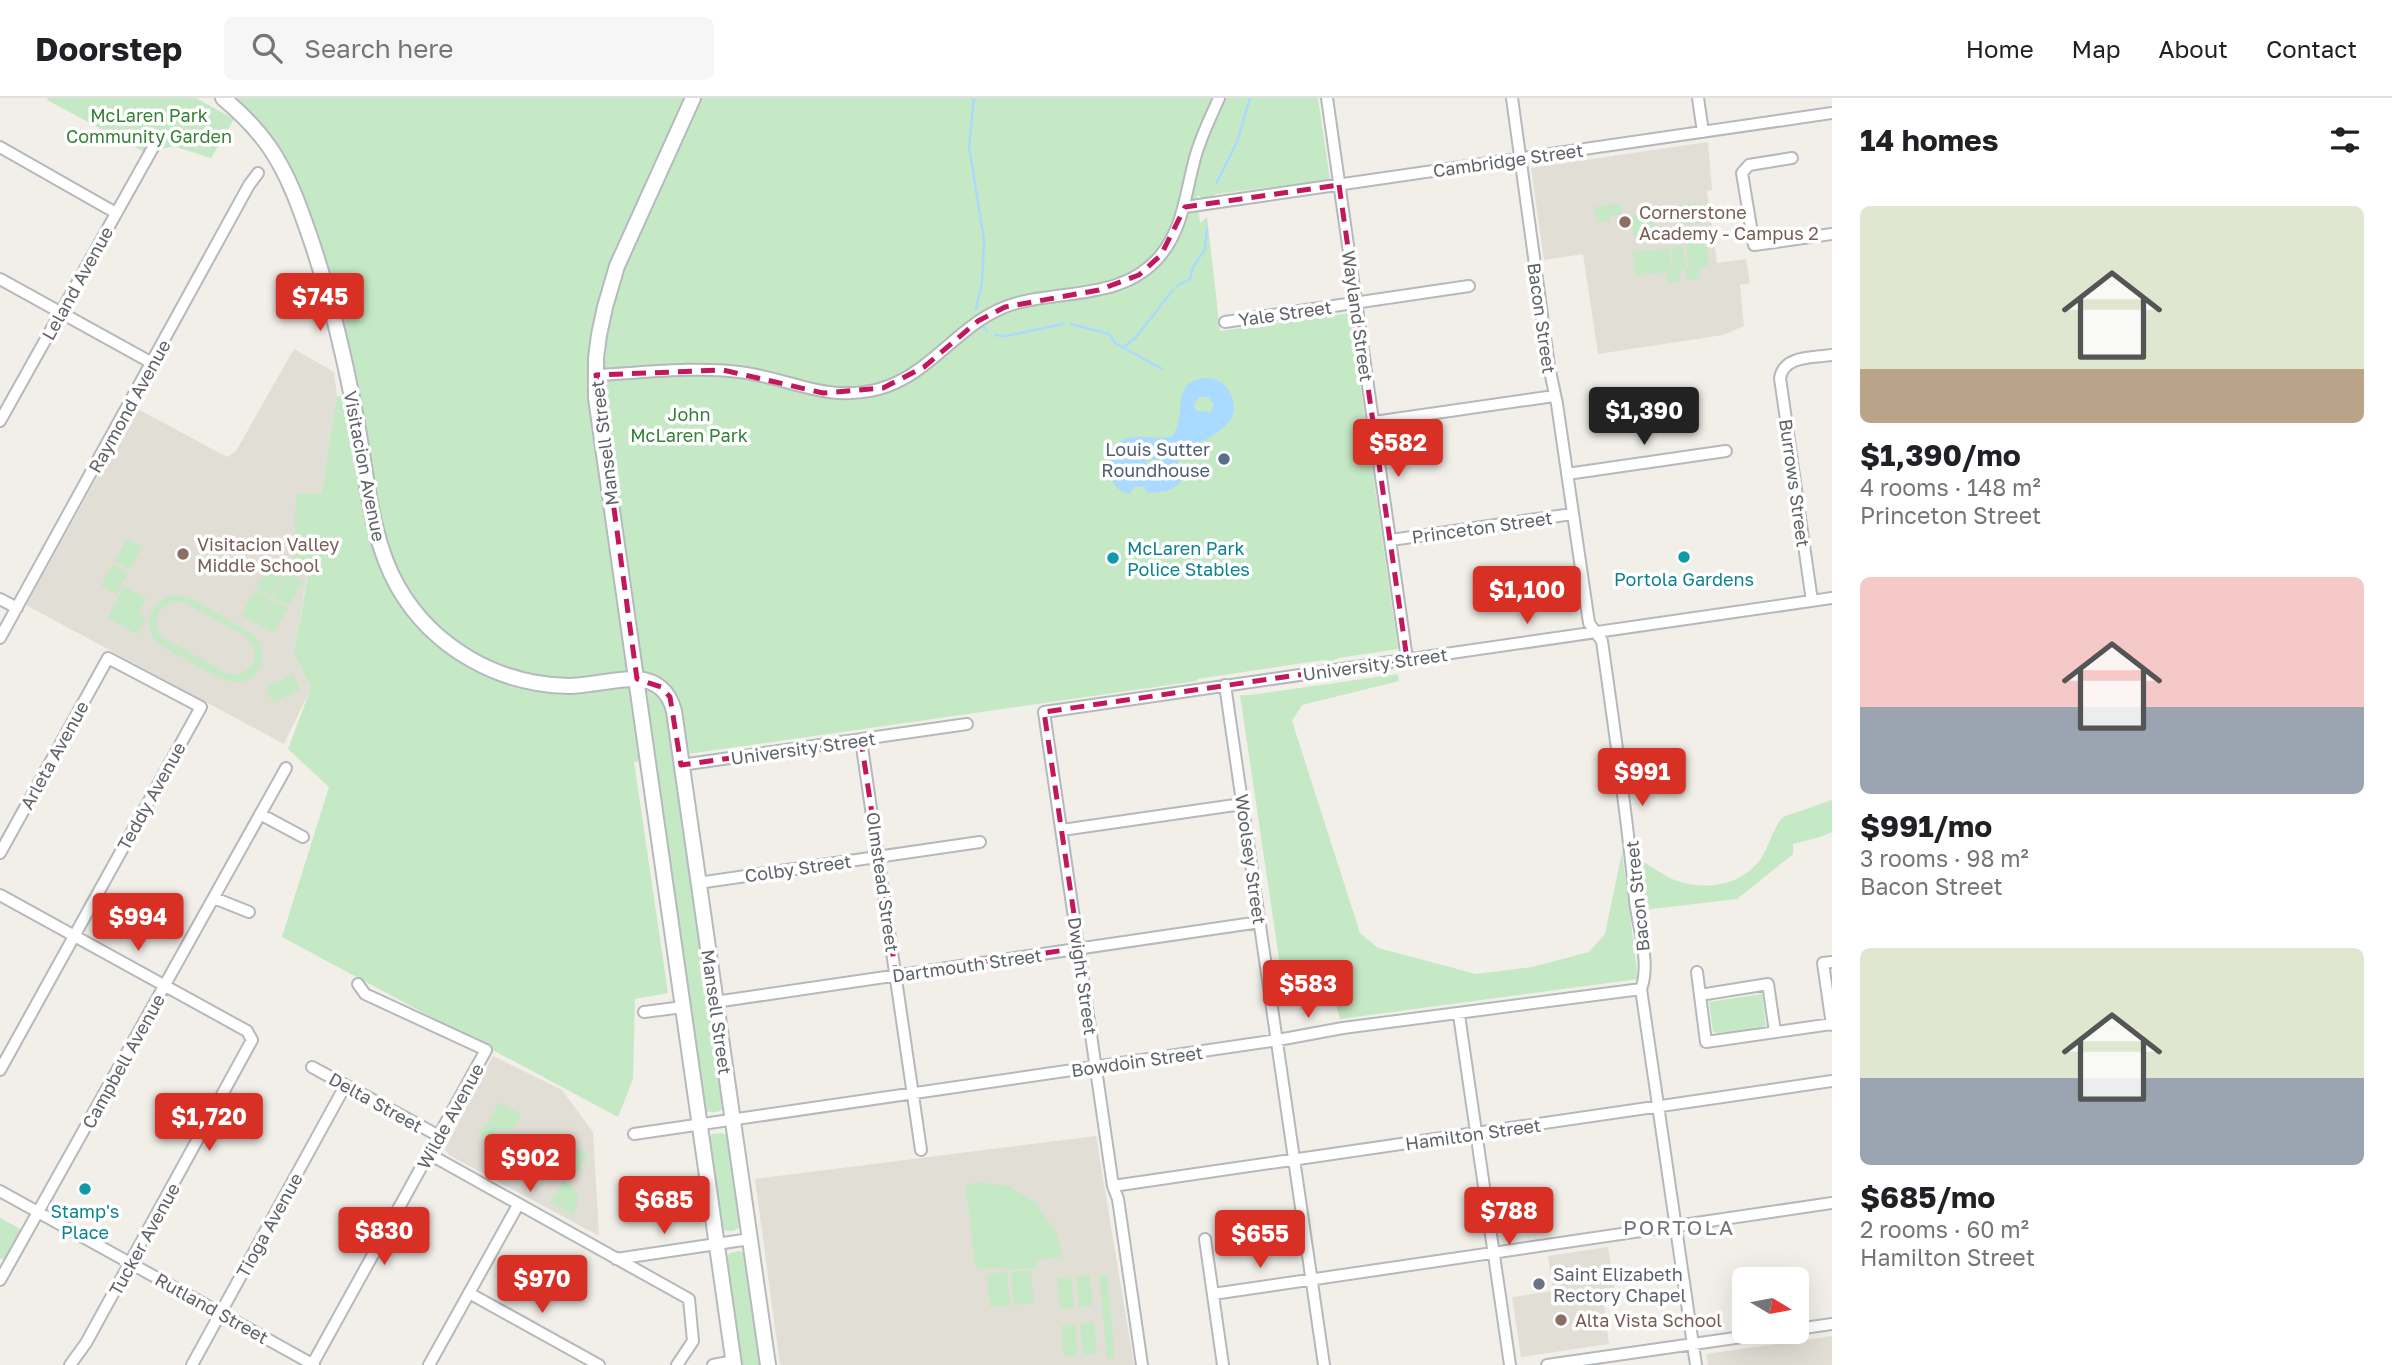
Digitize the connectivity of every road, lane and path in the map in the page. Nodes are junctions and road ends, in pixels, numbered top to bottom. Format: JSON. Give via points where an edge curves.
{"nodes":[{"id":1,"x":223,"y":98,"type":"edge"},
{"id":2,"x":694,"y":98,"type":"edge"},
{"id":3,"x":1219,"y":98,"type":"edge"},
{"id":4,"x":1327,"y":98,"type":"edge"},
{"id":5,"x":1512,"y":98,"type":"edge"},
{"id":6,"x":1699,"y":98,"type":"edge"},
{"id":7,"x":1832,"y":113,"type":"edge"},
{"id":8,"x":1703,"y":132,"type":"junction"},
{"id":9,"x":155,"y":144,"type":"dead end"},
{"id":10,"x":0,"y":147,"type":"edge"},
{"id":11,"x":1520,"y":158,"type":"junction"},
{"id":12,"x":1792,"y":158,"type":"dead end"},
{"id":13,"x":258,"y":173,"type":"dead end"},
{"id":14,"x":1339,"y":185,"type":"junction"},
{"id":15,"x":1185,"y":207,"type":"junction"},
{"id":16,"x":116,"y":213,"type":"junction"},
{"id":17,"x":1832,"y":234,"type":"edge"},
{"id":18,"x":0,"y":279,"type":"edge"},
{"id":19,"x":1469,"y":286,"type":"dead end"},
{"id":20,"x":1357,"y":303,"type":"junction"},
{"id":21,"x":60,"y":313,"type":"junction"},
{"id":22,"x":1225,"y":322,"type":"dead end"},
{"id":23,"x":1832,"y":355,"type":"edge"},
{"id":24,"x":152,"y":363,"type":"junction"},
{"id":25,"x":596,"y":375,"type":"junction"},
{"id":26,"x":1555,"y":396,"type":"junction"},
{"id":27,"x":2,"y":415,"type":"edge"},
{"id":28,"x":1374,"y":422,"type":"junction"},
{"id":29,"x":1726,"y":451,"type":"dead end"},
{"id":30,"x":1567,"y":474,"type":"junction"},
{"id":31,"x":1572,"y":514,"type":"junction"},
{"id":32,"x":1391,"y":540,"type":"junction"},
{"id":33,"x":1832,"y":598,"type":"edge"},
{"id":34,"x":0,"y":599,"type":"edge"},
{"id":35,"x":1812,"y":601,"type":"junction"},
{"id":36,"x":17,"y":608,"type":"junction"},
{"id":37,"x":1596,"y":632,"type":"junction"},
{"id":38,"x":0,"y":638,"type":"edge"},
{"id":39,"x":108,"y":658,"type":"joint"},
{"id":40,"x":1408,"y":659,"type":"junction"},
{"id":41,"x":637,"y":679,"type":"junction"},
{"id":42,"x":1226,"y":685,"type":"junction"},
{"id":43,"x":1044,"y":712,"type":"joint"},
{"id":44,"x":967,"y":724,"type":"dead end"},
{"id":45,"x":862,"y":740,"type":"junction"},
{"id":46,"x":681,"y":765,"type":"junction"},
{"id":47,"x":286,"y":768,"type":"dead end"},
{"id":48,"x":1242,"y":804,"type":"junction"},
{"id":49,"x":260,"y":814,"type":"junction"},
{"id":50,"x":1062,"y":830,"type":"junction"},
{"id":51,"x":303,"y":837,"type":"dead end"},
{"id":52,"x":980,"y":842,"type":"dead end"},
{"id":53,"x":0,"y":853,"type":"edge"},
{"id":54,"x":879,"y":857,"type":"junction"},
{"id":55,"x":698,"y":883,"type":"junction"},
{"id":56,"x":0,"y":895,"type":"edge"},
{"id":57,"x":215,"y":898,"type":"junction"},
{"id":58,"x":248,"y":912,"type":"dead end"},
{"id":59,"x":1260,"y":922,"type":"junction"},
{"id":60,"x":74,"y":936,"type":"junction"},
{"id":61,"x":1079,"y":948,"type":"junction"},
{"id":62,"x":1827,"y":962,"type":"edge"},
{"id":63,"x":1697,"y":972,"type":"dead end"},
{"id":64,"x":897,"y":975,"type":"junction"},
{"id":65,"x":358,"y":984,"type":"dead end"},
{"id":66,"x":166,"y":986,"type":"junction"},
{"id":67,"x":1641,"y":989,"type":"junction"},
{"id":68,"x":1700,"y":995,"type":"junction"},
{"id":69,"x":715,"y":1002,"type":"junction"},
{"id":70,"x":682,"y":1006,"type":"junction"},
{"id":71,"x":644,"y":1012,"type":"dead end"},
{"id":72,"x":1459,"y":1015,"type":"junction"},
{"id":73,"x":1832,"y":1024,"type":"edge"},
{"id":74,"x":1775,"y":1032,"type":"junction"},
{"id":75,"x":1278,"y":1040,"type":"junction"},
{"id":76,"x":312,"y":1067,"type":"dead end"},
{"id":77,"x":1095,"y":1068,"type":"junction"},
{"id":78,"x":0,"y":1070,"type":"edge"},
{"id":79,"x":1832,"y":1081,"type":"edge"},
{"id":80,"x":345,"y":1086,"type":"junction"},
{"id":81,"x":914,"y":1094,"type":"junction"},
{"id":82,"x":1658,"y":1107,"type":"junction"},
{"id":83,"x":733,"y":1120,"type":"junction"},
{"id":84,"x":701,"y":1124,"type":"junction"},
{"id":85,"x":1476,"y":1133,"type":"junction"},
{"id":86,"x":634,"y":1134,"type":"dead end"},
{"id":87,"x":439,"y":1136,"type":"junction"},
{"id":88,"x":921,"y":1150,"type":"dead end"},
{"id":89,"x":429,"y":1154,"type":"junction"},
{"id":90,"x":1294,"y":1159,"type":"junction"},
{"id":91,"x":1113,"y":1186,"type":"junction"},
{"id":92,"x":0,"y":1191,"type":"edge"},
{"id":93,"x":1832,"y":1203,"type":"edge"},
{"id":94,"x":518,"y":1205,"type":"junction"},
{"id":95,"x":38,"y":1213,"type":"junction"},
{"id":96,"x":1676,"y":1226,"type":"junction"},
{"id":97,"x":750,"y":1239,"type":"junction"},
{"id":98,"x":1205,"y":1239,"type":"dead end"},
{"id":99,"x":717,"y":1244,"type":"junction"},
{"id":100,"x":1494,"y":1252,"type":"junction"},
{"id":101,"x":616,"y":1259,"type":"junction"},
{"id":102,"x":131,"y":1262,"type":"junction"},
{"id":103,"x":1312,"y":1278,"type":"junction"},
{"id":104,"x":0,"y":1280,"type":"edge"},
{"id":105,"x":469,"y":1293,"type":"junction"},
{"id":106,"x":1213,"y":1294,"type":"junction"},
{"id":107,"x":221,"y":1312,"type":"junction"},
{"id":108,"x":1832,"y":1324,"type":"edge"},
{"id":109,"x":1810,"y":1327,"type":"edge"},
{"id":110,"x":1732,"y":1338,"type":"edge"},
{"id":111,"x":1693,"y":1344,"type":"junction"},
{"id":112,"x":734,"y":1363,"type":"edge"},
{"id":113,"x":70,"y":1365,"type":"edge"},
{"id":114,"x":192,"y":1365,"type":"edge"},
{"id":115,"x":313,"y":1365,"type":"edge"},
{"id":116,"x":429,"y":1365,"type":"edge"},
{"id":117,"x":599,"y":1365,"type":"edge"},
{"id":118,"x":677,"y":1365,"type":"edge"},
{"id":119,"x":713,"y":1365,"type":"edge"},
{"id":120,"x":768,"y":1365,"type":"edge"},
{"id":121,"x":1142,"y":1365,"type":"edge"},
{"id":122,"x":1223,"y":1365,"type":"edge"},
{"id":123,"x":1324,"y":1365,"type":"edge"},
{"id":124,"x":1510,"y":1365,"type":"edge"},
{"id":125,"x":1547,"y":1365,"type":"edge"},
{"id":126,"x":1696,"y":1365,"type":"edge"}],
"edges":[{"from":1,"to":41,"type":"street","name":"Visitacion Avenue","via":[[270,149],[300,210],[344,357],[379,541],[391,575],[408,603],[452,648],[508,676],[569,686]]},
{"from":2,"to":25,"type":"street","name":"Mansell Street","via":[[617,266],[605,307]]},
{"from":3,"to":15,"type":"street","via":[[1199,143]]},
{"from":4,"to":14,"type":"street","name":"Wayland Street"},
{"from":5,"to":11,"type":"street","name":"Bacon Street"},
{"from":6,"to":8,"type":"street"},
{"from":7,"to":8,"type":"street","name":"Cambridge Street"},
{"from":8,"to":11,"type":"street","name":"Cambridge Street"},
{"from":9,"to":16,"type":"street","name":"Leland Avenue"},
{"from":10,"to":16,"type":"street"},
{"from":11,"to":14,"type":"street","name":"Cambridge Street"},
{"from":11,"to":26,"type":"street","name":"Bacon Street"},
{"from":12,"to":17,"type":"street","via":[[1749,165],[1742,173],[1754,245]]},
{"from":13,"to":24,"type":"street","name":"Raymond Avenue"},
{"from":14,"to":15,"type":"street","name":"Cambridge Street"},
{"from":14,"to":20,"type":"street","name":"Wayland Street"},
{"from":15,"to":25,"type":"street","via":[[1161,255],[1139,275],[1099,290],[1005,307],[978,321],[923,367],[883,388],[823,393],[723,370]]},
{"from":16,"to":21,"type":"street","name":"Leland Avenue"},
{"from":18,"to":21,"type":"street"},
{"from":19,"to":20,"type":"street","name":"Yale Street"},
{"from":20,"to":22,"type":"street","name":"Yale Street"},
{"from":20,"to":28,"type":"street","name":"Wayland Street"},
{"from":21,"to":24,"type":"street"},
{"from":21,"to":27,"type":"street","name":"Leland Avenue"},
{"from":23,"to":35,"type":"street","name":"Burrows Street","via":[[1796,360],[1780,374]]},
{"from":24,"to":36,"type":"street","name":"Raymond Avenue"},
{"from":25,"to":41,"type":"street","name":"Mansell Street","via":[[598,418]]},
{"from":26,"to":28,"type":"street"},
{"from":26,"to":30,"type":"street","name":"Bacon Street"},
{"from":28,"to":32,"type":"street","name":"Wayland Street"},
{"from":29,"to":30,"type":"street"},
{"from":30,"to":31,"type":"street","name":"Bacon Street"},
{"from":31,"to":32,"type":"street","name":"Princeton Street"},
{"from":31,"to":37,"type":"street","name":"Bacon Street","via":[[1589,623]]},
{"from":32,"to":40,"type":"street","name":"Wayland Street"},
{"from":33,"to":35,"type":"street","name":"University Street"},
{"from":34,"to":36,"type":"street"},
{"from":35,"to":37,"type":"street","name":"University Street"},
{"from":36,"to":38,"type":"street","name":"Raymond Avenue"},
{"from":37,"to":40,"type":"street","name":"University Street"},
{"from":37,"to":67,"type":"street","name":"Bacon Street","via":[[1602,641],[1630,835],[1646,976]]},
{"from":39,"to":53,"type":"street","name":"Arleta Avenue"},
{"from":39,"to":60,"type":"street","name":"Teddy Avenue","via":[[201,707]]},
{"from":40,"to":42,"type":"street","name":"University Street"},
{"from":41,"to":46,"type":"street","name":"Mansell Street","via":[[661,687],[670,697]]},
{"from":41,"to":70,"type":"street","name":"Mansell Street"},
{"from":42,"to":43,"type":"street","name":"University Street"},
{"from":42,"to":48,"type":"street","name":"Woolsey Street"},
{"from":43,"to":50,"type":"street","name":"Dwight Street"},
{"from":44,"to":45,"type":"street","name":"University Street"},
{"from":45,"to":46,"type":"street","name":"University Street"},
{"from":45,"to":54,"type":"street","name":"Olmstead Street"},
{"from":46,"to":55,"type":"street","name":"Mansell Street"},
{"from":47,"to":49,"type":"street","name":"Campbell Avenue"},
{"from":48,"to":50,"type":"street"},
{"from":48,"to":59,"type":"street","name":"Woolsey Street"},
{"from":49,"to":51,"type":"street"},
{"from":49,"to":57,"type":"street","name":"Campbell Avenue"},
{"from":50,"to":61,"type":"street","name":"Dwight Street"},
{"from":52,"to":54,"type":"street","name":"Colby Street"},
{"from":54,"to":55,"type":"street","name":"Colby Street"},
{"from":54,"to":64,"type":"street","name":"Olmstead Street"},
{"from":55,"to":69,"type":"street","name":"Mansell Street"},
{"from":56,"to":60,"type":"street"},
{"from":57,"to":58,"type":"street"},
{"from":57,"to":66,"type":"street","name":"Campbell Avenue"},
{"from":59,"to":61,"type":"street","name":"Dartmouth Street"},
{"from":59,"to":75,"type":"street","name":"Woolsey Street"},
{"from":60,"to":66,"type":"street"},
{"from":60,"to":78,"type":"street","name":"Teddy Avenue"},
{"from":61,"to":64,"type":"street","name":"Dartmouth Street"},
{"from":61,"to":77,"type":"street","name":"Dwight Street"},
{"from":62,"to":73,"type":"street"},
{"from":63,"to":68,"type":"street"},
{"from":64,"to":69,"type":"street","name":"Dartmouth Street"},
{"from":64,"to":81,"type":"street","name":"Olmstead Street"},
{"from":65,"to":87,"type":"street","name":"Wilde Avenue","via":[[365,995],[486,1050]]},
{"from":66,"to":95,"type":"street","name":"Campbell Avenue"},
{"from":66,"to":102,"type":"street","name":"Tucker Avenue","via":[[247,1031],[251,1044]]},
{"from":67,"to":72,"type":"street","name":"Bowdoin Street"},
{"from":67,"to":82,"type":"street","name":"Bacon Street"},
{"from":68,"to":74,"type":"street","via":[[1768,985]]},
{"from":68,"to":74,"type":"street","via":[[1706,1042]]},
{"from":69,"to":83,"type":"street","name":"Mansell Street"},
{"from":70,"to":71,"type":"street"},
{"from":70,"to":84,"type":"street","name":"Mansell Street"},
{"from":72,"to":75,"type":"street","name":"Bowdoin Street"},
{"from":72,"to":85,"type":"street"},
{"from":73,"to":74,"type":"street"},
{"from":75,"to":77,"type":"street","name":"Bowdoin Street"},
{"from":75,"to":90,"type":"street","name":"Woolsey Street"},
{"from":76,"to":80,"type":"street","name":"Delta Street"},
{"from":77,"to":81,"type":"street","name":"Bowdoin Street"},
{"from":77,"to":91,"type":"street","name":"Dwight Street"},
{"from":79,"to":82,"type":"street","name":"Hamilton Street"},
{"from":80,"to":87,"type":"street","name":"Delta Street"},
{"from":80,"to":107,"type":"street","name":"Tioga Avenue"},
{"from":81,"to":83,"type":"street","name":"Bowdoin Street"},
{"from":81,"to":88,"type":"street","name":"Olmstead Street"},
{"from":82,"to":85,"type":"street","name":"Hamilton Street"},
{"from":82,"to":96,"type":"street","name":"Bacon Street"},
{"from":83,"to":84,"type":"street","name":"Bowdoin Street"},
{"from":83,"to":97,"type":"street","name":"Mansell Street"},
{"from":84,"to":86,"type":"street","name":"Bowdoin Street"},
{"from":84,"to":99,"type":"street","name":"Mansell Street"},
{"from":85,"to":90,"type":"street","name":"Hamilton Street"},
{"from":85,"to":100,"type":"street"},
{"from":87,"to":89,"type":"street","name":"Wilde Avenue"},
{"from":89,"to":94,"type":"street","name":"Delta Street"},
{"from":89,"to":115,"type":"street","name":"Wilde Avenue"},
{"from":90,"to":91,"type":"street","name":"Hamilton Street"},
{"from":90,"to":103,"type":"street","name":"Woolsey Street"},
{"from":91,"to":121,"type":"street","name":"Dwight Street"},
{"from":92,"to":95,"type":"street","name":"Rutland Street"},
{"from":93,"to":96,"type":"street"},
{"from":94,"to":101,"type":"street","name":"Delta Street"},
{"from":94,"to":105,"type":"street"},
{"from":95,"to":102,"type":"street","name":"Rutland Street"},
{"from":95,"to":104,"type":"street","name":"Campbell Avenue"},
{"from":96,"to":100,"type":"street"},
{"from":96,"to":111,"type":"street","name":"Bacon Street"},
{"from":97,"to":99,"type":"street"},
{"from":97,"to":120,"type":"street","name":"Mansell Street"},
{"from":98,"to":106,"type":"street"},
{"from":99,"to":101,"type":"street"},
{"from":99,"to":112,"type":"street","name":"Mansell Street"},
{"from":100,"to":103,"type":"street"},
{"from":100,"to":124,"type":"street"},
{"from":101,"to":118,"type":"street","name":"Delta Street","via":[[689,1299],[693,1341]]},
{"from":102,"to":107,"type":"street","name":"Rutland Street"},
{"from":102,"to":113,"type":"street","name":"Tucker Avenue"},
{"from":103,"to":106,"type":"street"},
{"from":103,"to":123,"type":"street","name":"Woolsey Street"},
{"from":105,"to":116,"type":"street"},
{"from":105,"to":117,"type":"street"},
{"from":106,"to":122,"type":"street"},
{"from":107,"to":114,"type":"street","name":"Tioga Avenue"},
{"from":107,"to":115,"type":"street","name":"Rutland Street"},
{"from":108,"to":109,"type":"street"},
{"from":110,"to":111,"type":"street"},
{"from":111,"to":125,"type":"street"},
{"from":111,"to":126,"type":"street","name":"Bacon Street"},
{"from":112,"to":119,"type":"street"}]}
